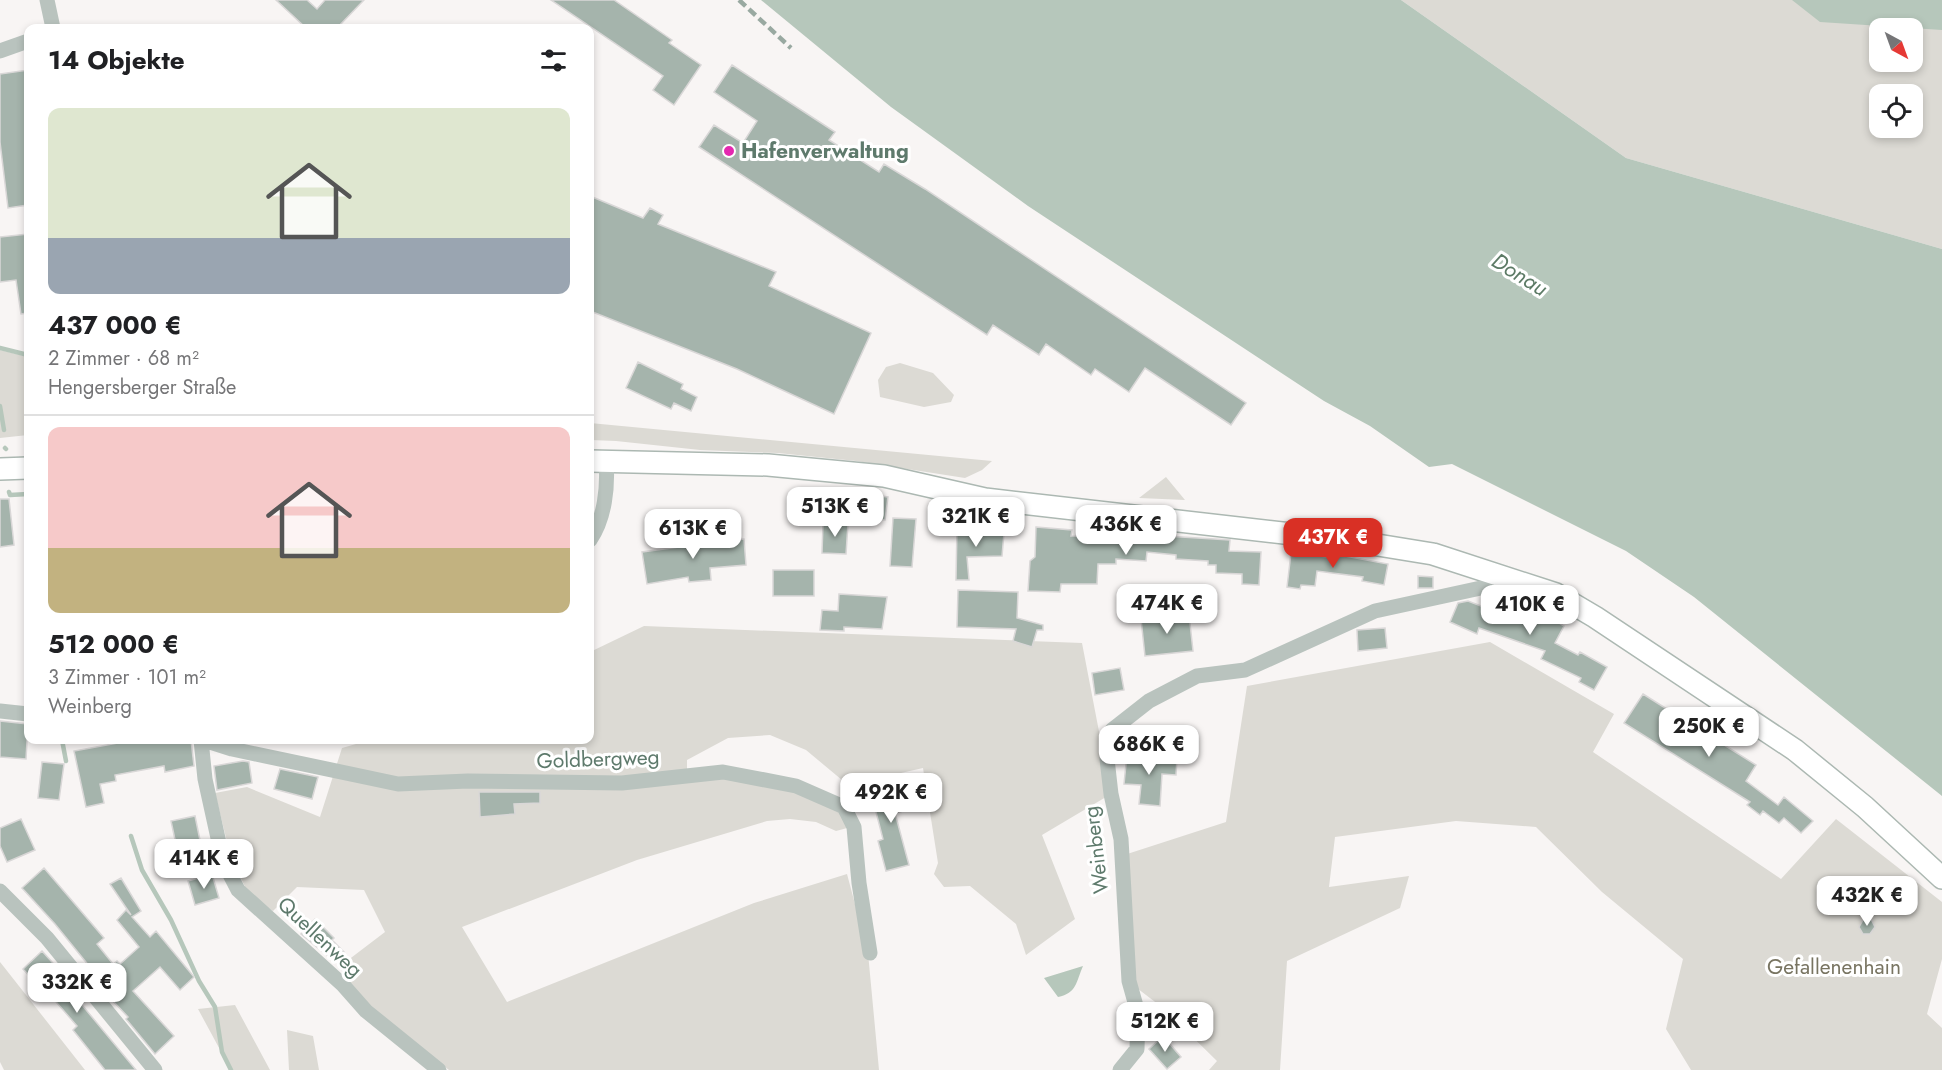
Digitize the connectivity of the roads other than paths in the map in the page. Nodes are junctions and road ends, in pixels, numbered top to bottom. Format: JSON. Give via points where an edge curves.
{"nodes":[{"id":1,"x":47,"y":0,"type":"edge"},
{"id":2,"x":52,"y":24,"type":"edge"},
{"id":3,"x":24,"y":42,"type":"edge"},
{"id":4,"x":0,"y":51,"type":"edge"},
{"id":5,"x":598,"y":461,"type":"edge"},
{"id":6,"x":24,"y":468,"type":"edge"},
{"id":7,"x":0,"y":469,"type":"edge"},
{"id":8,"x":594,"y":533,"type":"edge"},
{"id":9,"x":1516,"y":580,"type":"junction"},
{"id":10,"x":0,"y":711,"type":"edge"},
{"id":11,"x":24,"y":714,"type":"edge"},
{"id":12,"x":202,"y":744,"type":"edge"},
{"id":13,"x":215,"y":744,"type":"edge"},
{"id":14,"x":1942,"y":878,"type":"edge"},
{"id":15,"x":0,"y":891,"type":"edge"},
{"id":16,"x":870,"y":953,"type":"dead end"},
{"id":17,"x":155,"y":1070,"type":"edge"},
{"id":18,"x":439,"y":1070,"type":"edge"},
{"id":19,"x":1120,"y":1070,"type":"edge"}],
"edges":[{"from":1,"to":2,"type":"street"},
{"from":3,"to":4,"type":"street"},
{"from":5,"to":8,"type":"street","via":[[607,479]]},
{"from":5,"to":9,"type":"main road","via":[[772,465],[884,476],[985,499],[1376,544],[1433,554]]},
{"from":6,"to":7,"type":"main road"},
{"from":9,"to":14,"type":"main road","via":[[1556,594],[1595,617],[1795,750]]},
{"from":9,"to":19,"type":"street","name":"Weinberg","via":[[1375,611],[1245,670],[1197,676],[1149,701],[1112,730],[1107,759],[1120,839],[1130,981],[1138,1013],[1137,1049]]},
{"from":10,"to":11,"type":"street"},
{"from":12,"to":18,"type":"street","name":"Quellenweg","via":[[220,850],[238,890],[366,1011]]},
{"from":13,"to":16,"type":"street","name":"Goldbergweg","via":[[398,784],[622,783],[723,772],[796,786],[844,807],[854,827]]},
{"from":15,"to":17,"type":"street","via":[[47,938]]}]}
